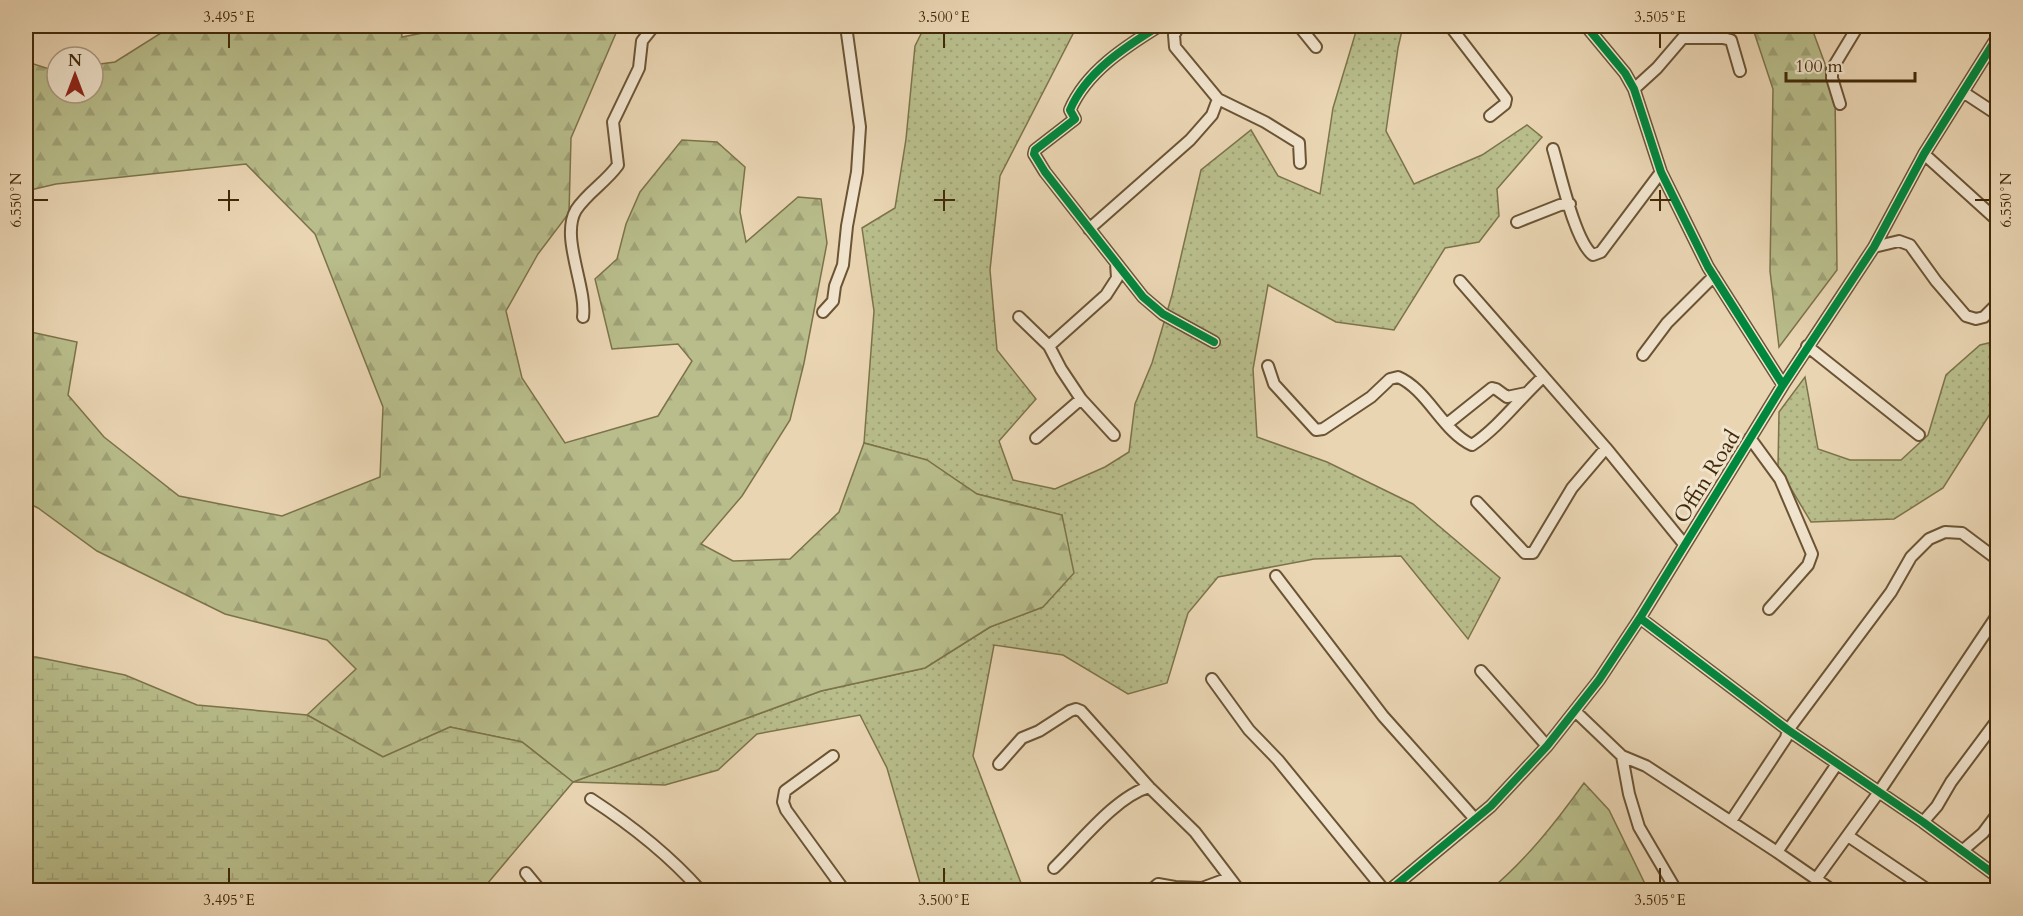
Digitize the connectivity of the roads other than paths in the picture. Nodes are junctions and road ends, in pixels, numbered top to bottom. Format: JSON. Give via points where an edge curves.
{"nodes":[{"id":1,"x":654,"y":26,"type":"edge"},
{"id":2,"x":846,"y":26,"type":"edge"},
{"id":3,"x":1159,"y":26,"type":"edge"},
{"id":4,"x":1179,"y":26,"type":"edge"},
{"id":5,"x":1299,"y":26,"type":"edge"},
{"id":6,"x":1450,"y":26,"type":"edge"},
{"id":7,"x":1586,"y":26,"type":"edge"},
{"id":8,"x":1693,"y":26,"type":"edge"},
{"id":9,"x":1858,"y":26,"type":"edge"},
{"id":10,"x":1998,"y":36,"type":"edge"},
{"id":11,"x":1684,"y":38,"type":"junction"},
{"id":12,"x":1316,"y":48,"type":"dead end"},
{"id":13,"x":1740,"y":71,"type":"dead end"},
{"id":14,"x":1634,"y":89,"type":"junction"},
{"id":15,"x":1963,"y":92,"type":"junction"},
{"id":16,"x":1218,"y":99,"type":"junction"},
{"id":17,"x":1840,"y":104,"type":"dead end"},
{"id":18,"x":1998,"y":115,"type":"edge"},
{"id":19,"x":1490,"y":116,"type":"dead end"},
{"id":20,"x":1553,"y":148,"type":"dead end"},
{"id":21,"x":1924,"y":154,"type":"junction"},
{"id":22,"x":1300,"y":164,"type":"dead end"},
{"id":23,"x":1661,"y":172,"type":"junction"},
{"id":24,"x":1570,"y":204,"type":"junction"},
{"id":25,"x":1998,"y":221,"type":"edge"},
{"id":26,"x":1516,"y":222,"type":"dead end"},
{"id":27,"x":1089,"y":229,"type":"junction"},
{"id":28,"x":1874,"y":247,"type":"junction"},
{"id":29,"x":1116,"y":262,"type":"junction"},
{"id":30,"x":1714,"y":276,"type":"junction"},
{"id":31,"x":1460,"y":281,"type":"dead end"},
{"id":32,"x":1998,"y":303,"type":"edge"},
{"id":33,"x":824,"y":312,"type":"dead end"},
{"id":34,"x":583,"y":317,"type":"dead end"},
{"id":35,"x":1019,"y":317,"type":"dead end"},
{"id":36,"x":1214,"y":342,"type":"dead end"},
{"id":37,"x":1049,"y":346,"type":"junction"},
{"id":38,"x":1807,"y":346,"type":"junction"},
{"id":39,"x":1643,"y":355,"type":"dead end"},
{"id":40,"x":1268,"y":366,"type":"dead end"},
{"id":41,"x":1543,"y":377,"type":"junction"},
{"id":42,"x":1783,"y":385,"type":"junction"},
{"id":43,"x":1526,"y":393,"type":"junction"},
{"id":44,"x":1081,"y":399,"type":"junction"},
{"id":45,"x":1447,"y":424,"type":"junction"},
{"id":46,"x":1114,"y":435,"type":"dead end"},
{"id":47,"x":1919,"y":435,"type":"dead end"},
{"id":48,"x":1036,"y":438,"type":"dead end"},
{"id":49,"x":1750,"y":438,"type":"junction"},
{"id":50,"x":1606,"y":448,"type":"junction"},
{"id":51,"x":1477,"y":502,"type":"dead end"},
{"id":52,"x":1684,"y":544,"type":"junction"},
{"id":53,"x":1998,"y":560,"type":"edge"},
{"id":54,"x":1276,"y":576,"type":"dead end"},
{"id":55,"x":1769,"y":609,"type":"dead end"},
{"id":56,"x":1998,"y":614,"type":"edge"},
{"id":57,"x":1640,"y":618,"type":"junction"},
{"id":58,"x":1481,"y":671,"type":"dead end"},
{"id":59,"x":1212,"y":679,"type":"dead end"},
{"id":60,"x":1576,"y":712,"type":"junction"},
{"id":61,"x":1998,"y":719,"type":"edge"},
{"id":62,"x":1788,"y":730,"type":"junction"},
{"id":63,"x":1547,"y":746,"type":"junction"},
{"id":64,"x":833,"y":756,"type":"dead end"},
{"id":65,"x":1622,"y":756,"type":"junction"},
{"id":66,"x":999,"y":764,"type":"dead end"},
{"id":67,"x":1837,"y":764,"type":"junction"},
{"id":68,"x":1149,"y":787,"type":"junction"},
{"id":69,"x":1879,"y":792,"type":"junction"},
{"id":70,"x":591,"y":799,"type":"dead end"},
{"id":71,"x":1998,"y":813,"type":"edge"},
{"id":72,"x":1475,"y":819,"type":"junction"},
{"id":73,"x":1731,"y":821,"type":"junction"},
{"id":74,"x":1923,"y":822,"type":"junction"},
{"id":75,"x":1848,"y":836,"type":"junction"},
{"id":76,"x":1962,"y":851,"type":"junction"},
{"id":77,"x":1777,"y":852,"type":"junction"},
{"id":78,"x":1054,"y":868,"type":"dead end"},
{"id":79,"x":526,"y":873,"type":"dead end"},
{"id":80,"x":1229,"y":878,"type":"junction"},
{"id":81,"x":1998,"y":878,"type":"edge"},
{"id":82,"x":1816,"y":879,"type":"junction"},
{"id":83,"x":540,"y":891,"type":"edge"},
{"id":84,"x":699,"y":891,"type":"edge"},
{"id":85,"x":844,"y":891,"type":"edge"},
{"id":86,"x":1151,"y":891,"type":"edge"},
{"id":87,"x":1239,"y":891,"type":"edge"},
{"id":88,"x":1384,"y":891,"type":"edge"},
{"id":89,"x":1390,"y":891,"type":"edge"},
{"id":90,"x":1676,"y":891,"type":"edge"},
{"id":91,"x":1832,"y":891,"type":"edge"},
{"id":92,"x":1928,"y":891,"type":"edge"}],
"edges":[{"from":1,"to":34,"type":"street","via":[[642,41],[639,68],[613,122],[618,165],[582,202],[571,222]]},
{"from":2,"to":33,"type":"street","via":[[860,127],[857,172],[843,265],[833,301]]},
{"from":3,"to":27,"type":"street","via":[[1133,42],[1089,80],[1070,110],[1075,119],[1035,150],[1045,172]]},
{"from":4,"to":16,"type":"street","via":[[1174,35],[1175,47]]},
{"from":5,"to":12,"type":"street"},
{"from":6,"to":19,"type":"street","via":[[1506,99]]},
{"from":7,"to":14,"type":"street"},
{"from":8,"to":11,"type":"street"},
{"from":9,"to":17,"type":"street","via":[[1832,69]]},
{"from":10,"to":15,"type":"street","name":"Offin Road"},
{"from":11,"to":13,"type":"street","via":[[1731,40]]},
{"from":11,"to":14,"type":"street"},
{"from":14,"to":23,"type":"street"},
{"from":15,"to":18,"type":"street"},
{"from":15,"to":21,"type":"street","name":"Offin Road"},
{"from":16,"to":22,"type":"street","via":[[1299,143]]},
{"from":16,"to":27,"type":"street","via":[[1212,115],[1190,140]]},
{"from":20,"to":24,"type":"street"},
{"from":21,"to":25,"type":"street"},
{"from":21,"to":28,"type":"street","name":"Offin Road"},
{"from":23,"to":24,"type":"street","via":[[1597,255],[1589,253]]},
{"from":23,"to":30,"type":"street"},
{"from":24,"to":26,"type":"street"},
{"from":27,"to":29,"type":"street"},
{"from":28,"to":32,"type":"street","via":[[1899,241],[1910,245],[1966,316],[1984,317]]},
{"from":28,"to":38,"type":"street","name":"Offin Road"},
{"from":29,"to":36,"type":"street","via":[[1143,297],[1163,314]]},
{"from":29,"to":37,"type":"street","via":[[1117,278],[1106,295]]},
{"from":30,"to":39,"type":"street"},
{"from":30,"to":42,"type":"street"},
{"from":31,"to":41,"type":"street"},
{"from":35,"to":37,"type":"street"},
{"from":37,"to":44,"type":"street"},
{"from":38,"to":42,"type":"street","name":"Offin Road"},
{"from":38,"to":47,"type":"street"},
{"from":40,"to":45,"type":"street","via":[[1274,384],[1316,430],[1398,377],[1412,386]]},
{"from":41,"to":43,"type":"street"},
{"from":41,"to":50,"type":"street"},
{"from":42,"to":49,"type":"street","name":"Offin Road"},
{"from":43,"to":45,"type":"street","via":[[1507,397],[1492,388]]},
{"from":43,"to":45,"type":"street","via":[[1472,445]]},
{"from":44,"to":46,"type":"street"},
{"from":44,"to":48,"type":"street"},
{"from":49,"to":52,"type":"street","name":"Offin Road"},
{"from":49,"to":55,"type":"street","via":[[1780,479],[1812,554],[1808,565]]},
{"from":50,"to":51,"type":"street","via":[[1572,488],[1533,553],[1525,553]]},
{"from":50,"to":52,"type":"street"},
{"from":52,"to":57,"type":"street","name":"Offin Road"},
{"from":53,"to":62,"type":"street","via":[[1962,533],[1945,532],[1929,539],[1911,557],[1891,592]]},
{"from":54,"to":72,"type":"street","via":[[1383,716]]},
{"from":56,"to":69,"type":"street"},
{"from":57,"to":60,"type":"street","name":"Offin Road"},
{"from":57,"to":62,"type":"street"},
{"from":58,"to":63,"type":"street"},
{"from":59,"to":88,"type":"street","via":[[1249,730]]},
{"from":60,"to":63,"type":"street","name":"Offin Road"},
{"from":60,"to":65,"type":"street"},
{"from":61,"to":74,"type":"street"},
{"from":62,"to":67,"type":"street"},
{"from":62,"to":73,"type":"street"},
{"from":63,"to":72,"type":"street","name":"Offin Road"},
{"from":64,"to":85,"type":"street","via":[[785,791],[783,802]]},
{"from":65,"to":73,"type":"street","via":[[1646,766]]},
{"from":65,"to":90,"type":"street","via":[[1639,827]]},
{"from":66,"to":68,"type":"street","via":[[1022,738],[1076,709]]},
{"from":67,"to":69,"type":"street"},
{"from":67,"to":77,"type":"street"},
{"from":68,"to":78,"type":"street","via":[[1107,814]]},
{"from":68,"to":80,"type":"street","via":[[1195,832]]},
{"from":69,"to":74,"type":"street"},
{"from":69,"to":75,"type":"street"},
{"from":70,"to":84,"type":"street","via":[[642,834]]},
{"from":71,"to":76,"type":"street"},
{"from":72,"to":89,"type":"street","name":"Offin Road"},
{"from":73,"to":77,"type":"street"},
{"from":74,"to":76,"type":"street"},
{"from":75,"to":82,"type":"street"},
{"from":75,"to":92,"type":"street"},
{"from":76,"to":81,"type":"street"},
{"from":77,"to":82,"type":"street"},
{"from":79,"to":83,"type":"street"},
{"from":80,"to":86,"type":"street","via":[[1202,888],[1158,884]]},
{"from":80,"to":87,"type":"street"},
{"from":82,"to":91,"type":"street"}]}
